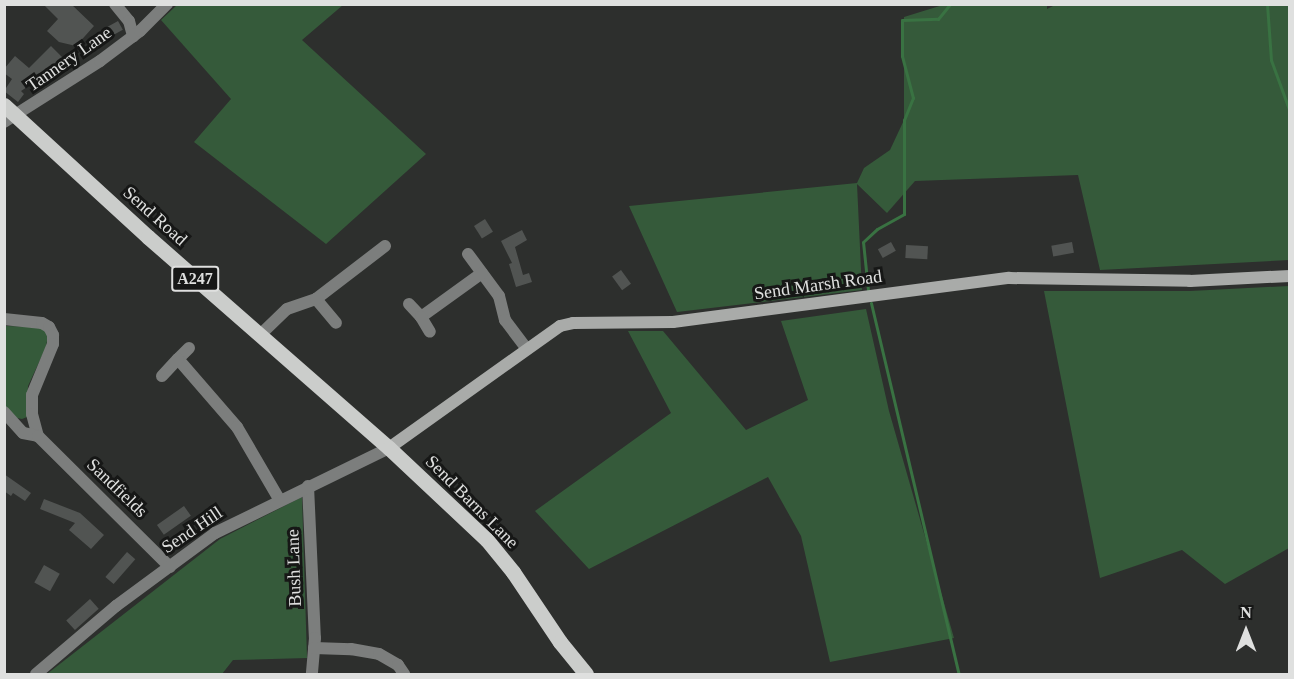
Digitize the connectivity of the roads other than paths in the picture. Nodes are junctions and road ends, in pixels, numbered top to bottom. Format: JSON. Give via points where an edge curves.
{"nodes":[{"id":1,"x":115,"y":4,"type":"edge"},
{"id":2,"x":167,"y":4,"type":"edge"},
{"id":3,"x":133,"y":36,"type":"junction"},
{"id":4,"x":4,"y":105,"type":"edge"},
{"id":5,"x":11,"y":119,"type":"edge"},
{"id":6,"x":385,"y":246,"type":"dead end"},
{"id":7,"x":468,"y":254,"type":"dead end"},
{"id":8,"x":482,"y":273,"type":"junction"},
{"id":9,"x":1290,"y":276,"type":"edge"},
{"id":10,"x":316,"y":299,"type":"junction"},
{"id":11,"x":409,"y":304,"type":"dead end"},
{"id":12,"x":421,"y":316,"type":"junction"},
{"id":13,"x":4,"y":319,"type":"edge"},
{"id":14,"x":336,"y":323,"type":"dead end"},
{"id":15,"x":430,"y":332,"type":"dead end"},
{"id":16,"x":260,"y":335,"type":"junction"},
{"id":17,"x":189,"y":348,"type":"dead end"},
{"id":18,"x":526,"y":349,"type":"junction"},
{"id":19,"x":178,"y":359,"type":"junction"},
{"id":20,"x":162,"y":376,"type":"dead end"},
{"id":21,"x":4,"y":412,"type":"edge"},
{"id":22,"x":38,"y":436,"type":"junction"},
{"id":23,"x":389,"y":448,"type":"junction"},
{"id":24,"x":308,"y":486,"type":"junction"},
{"id":25,"x":279,"y":499,"type":"junction"},
{"id":26,"x":170,"y":567,"type":"junction"},
{"id":27,"x":314,"y":648,"type":"junction"},
{"id":28,"x":36,"y":675,"type":"edge"},
{"id":29,"x":312,"y":675,"type":"edge"},
{"id":30,"x":404,"y":675,"type":"edge"},
{"id":31,"x":586,"y":675,"type":"edge"}],
"edges":[{"from":1,"to":3,"type":"street","via":[[129,21]]},
{"from":2,"to":3,"type":"street","name":"Tannery Lane"},
{"from":3,"to":5,"type":"street","name":"Tannery Lane"},
{"from":4,"to":5,"type":"main road","name":"Send Road","number":"A247"},
{"from":5,"to":16,"type":"main road","name":"Send Road","number":"A247"},
{"from":6,"to":10,"type":"street"},
{"from":7,"to":8,"type":"street"},
{"from":8,"to":12,"type":"street"},
{"from":8,"to":18,"type":"street","via":[[505,295],[505,320]]},
{"from":9,"to":18,"type":"main road","name":"Send Marsh Road","via":[[1190,282],[1009,278],[674,322],[573,323],[560,326]]},
{"from":10,"to":14,"type":"street"},
{"from":10,"to":16,"type":"street","via":[[287,309]]},
{"from":11,"to":12,"type":"street"},
{"from":12,"to":15,"type":"street"},
{"from":13,"to":22,"type":"street","via":[[42,323],[53,335],[32,395]]},
{"from":16,"to":23,"type":"main road","name":"Send Road","number":"A247"},
{"from":17,"to":19,"type":"street"},
{"from":18,"to":23,"type":"main road","name":"Send Marsh Road"},
{"from":19,"to":20,"type":"street"},
{"from":19,"to":25,"type":"street","via":[[237,427]]},
{"from":21,"to":22,"type":"street","name":"Sandfields","via":[[23,433]]},
{"from":22,"to":26,"type":"street","name":"Sandfields"},
{"from":23,"to":24,"type":"street","name":"Send Hill"},
{"from":23,"to":31,"type":"main road","name":"Send Barns Lane","number":"A247","via":[[487,540]]},
{"from":24,"to":25,"type":"street","name":"Send Hill"},
{"from":24,"to":27,"type":"street","name":"Bush Lane"},
{"from":25,"to":26,"type":"street","name":"Send Hill","via":[[214,533]]},
{"from":26,"to":28,"type":"street","name":"Send Hill"},
{"from":27,"to":29,"type":"street","name":"Bush Lane"},
{"from":27,"to":30,"type":"street","via":[[379,654],[398,665]]}]}
